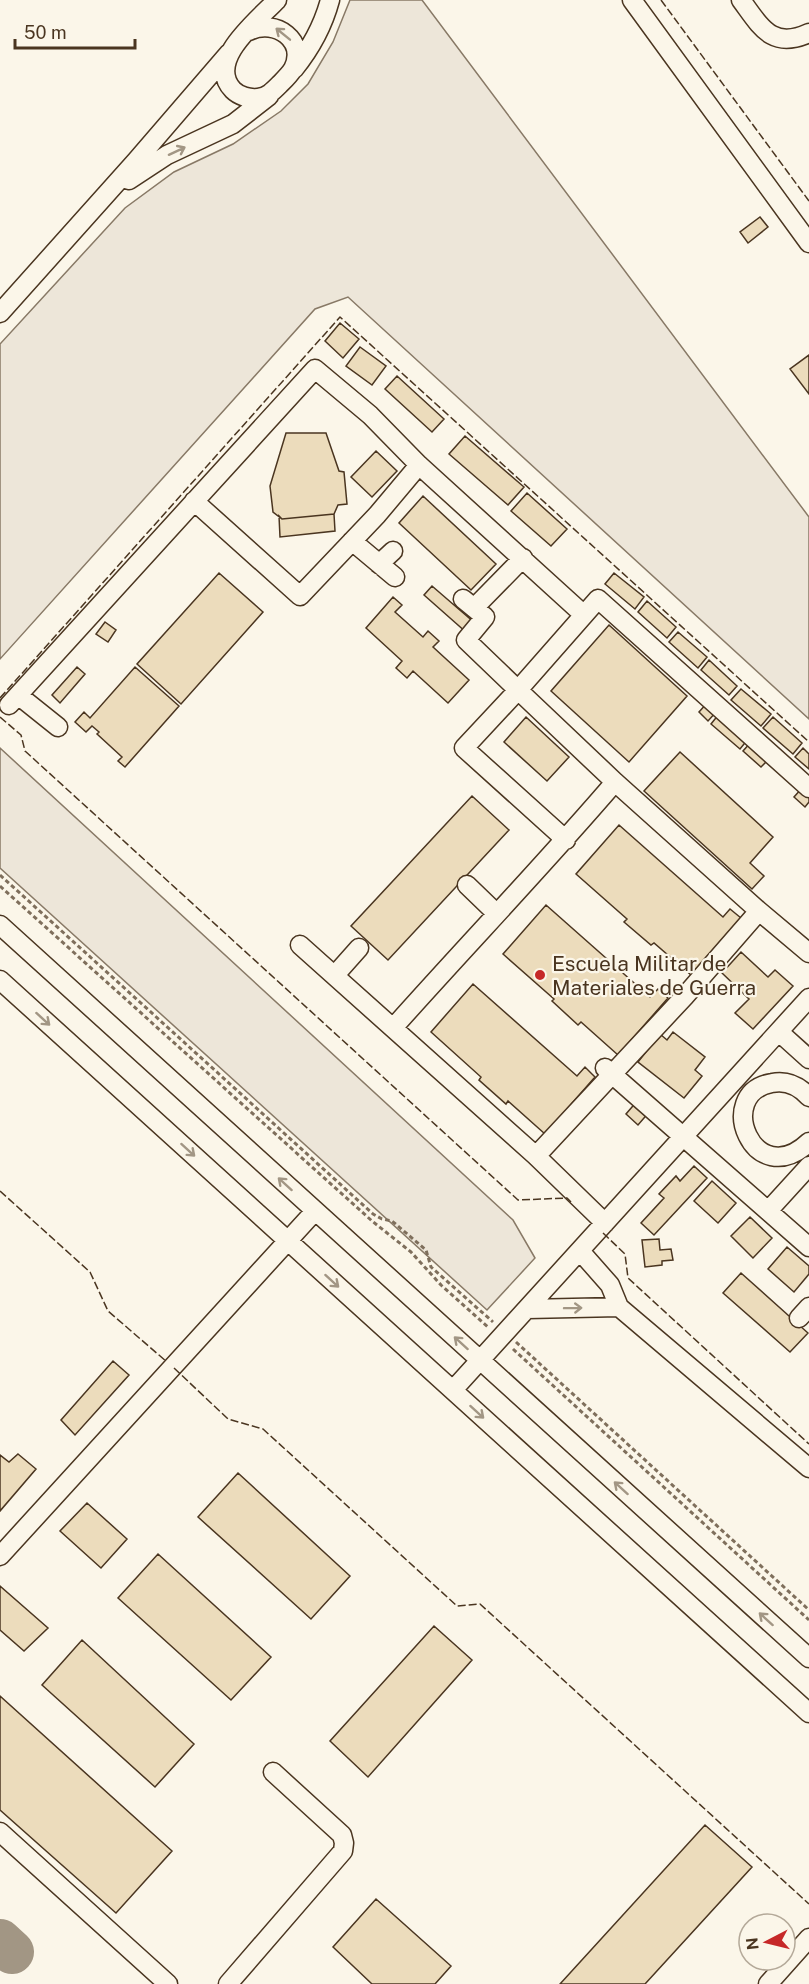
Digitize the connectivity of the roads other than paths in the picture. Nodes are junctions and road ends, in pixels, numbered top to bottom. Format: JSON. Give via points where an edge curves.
{"nodes":[{"id":1,"x":277,"y":0,"type":"edge"},
{"id":2,"x":330,"y":0,"type":"edge"},
{"id":3,"x":632,"y":0,"type":"edge"},
{"id":4,"x":741,"y":0,"type":"edge"},
{"id":5,"x":249,"y":31,"type":"junction"},
{"id":6,"x":809,"y":33,"type":"edge"},
{"id":7,"x":229,"y":53,"type":"junction"},
{"id":8,"x":292,"y":70,"type":"junction"},
{"id":9,"x":273,"y":92,"type":"junction"},
{"id":10,"x":95,"y":207,"type":"junction"},
{"id":11,"x":809,"y":243,"type":"edge"},
{"id":12,"x":0,"y":313,"type":"edge"},
{"id":13,"x":419,"y":465,"type":"junction"},
{"id":14,"x":194,"y":501,"type":"junction"},
{"id":15,"x":352,"y":541,"type":"junction"},
{"id":16,"x":393,"y":551,"type":"dead end"},
{"id":17,"x":523,"y":558,"type":"junction"},
{"id":18,"x":379,"y":564,"type":"junction"},
{"id":19,"x":395,"y":577,"type":"dead end"},
{"id":20,"x":584,"y":615,"type":"junction"},
{"id":21,"x":518,"y":690,"type":"junction"},
{"id":22,"x":58,"y":727,"type":"dead end"},
{"id":23,"x":615,"y":782,"type":"junction"},
{"id":24,"x":809,"y":788,"type":"edge"},
{"id":25,"x":566,"y":840,"type":"junction"},
{"id":26,"x":467,"y":885,"type":"dead end"},
{"id":27,"x":759,"y":911,"type":"junction"},
{"id":28,"x":496,"y":913,"type":"junction"},
{"id":29,"x":0,"y":925,"type":"edge"},
{"id":30,"x":300,"y":945,"type":"dead end"},
{"id":31,"x":359,"y":948,"type":"dead end"},
{"id":32,"x":809,"y":953,"type":"edge"},
{"id":33,"x":335,"y":975,"type":"junction"},
{"id":34,"x":0,"y":980,"type":"edge"},
{"id":35,"x":809,"y":998,"type":"edge"},
{"id":36,"x":393,"y":1028,"type":"junction"},
{"id":37,"x":779,"y":1032,"type":"junction"},
{"id":38,"x":809,"y":1059,"type":"edge"},
{"id":39,"x":608,"y":1071,"type":"junction"},
{"id":40,"x":809,"y":1097,"type":"edge"},
{"id":41,"x":718,"y":1099,"type":"junction"},
{"id":42,"x":742,"y":1120,"type":"junction"},
{"id":43,"x":684,"y":1136,"type":"junction"},
{"id":44,"x":809,"y":1142,"type":"edge"},
{"id":45,"x":536,"y":1156,"type":"junction"},
{"id":46,"x":809,"y":1166,"type":"edge"},
{"id":47,"x":315,"y":1211,"type":"junction"},
{"id":48,"x":768,"y":1211,"type":"junction"},
{"id":49,"x":605,"y":1223,"type":"junction"},
{"id":50,"x":287,"y":1239,"type":"junction"},
{"id":51,"x":809,"y":1247,"type":"edge"},
{"id":52,"x":580,"y":1251,"type":"junction"},
{"id":53,"x":619,"y":1308,"type":"junction"},
{"id":54,"x":527,"y":1309,"type":"junction"},
{"id":55,"x":480,"y":1360,"type":"junction"},
{"id":56,"x":453,"y":1390,"type":"junction"},
{"id":57,"x":809,"y":1468,"type":"edge"},
{"id":58,"x":0,"y":1556,"type":"edge"},
{"id":59,"x":809,"y":1658,"type":"edge"},
{"id":60,"x":809,"y":1713,"type":"edge"},
{"id":61,"x":273,"y":1772,"type":"dead end"},
{"id":62,"x":0,"y":1832,"type":"edge"},
{"id":63,"x":809,"y":1938,"type":"edge"},
{"id":64,"x":168,"y":1984,"type":"edge"},
{"id":65,"x":228,"y":1984,"type":"edge"},
{"id":66,"x":768,"y":1984,"type":"edge"}],
"edges":[{"from":1,"to":5,"type":"street"},
{"from":2,"to":8,"type":"street","via":[[314,41]]},
{"from":3,"to":11,"type":"street"},
{"from":4,"to":6,"type":"street","via":[[767,34],[781,40]]},
{"from":5,"to":7,"type":"street"},
{"from":8,"to":5,"type":"street","one_way":true,"via":[[296,55],[285,33],[271,26]]},
{"from":7,"to":9,"type":"street","via":[[224,68],[233,90],[257,99]]},
{"from":7,"to":10,"type":"street"},
{"from":8,"to":9,"type":"street"},
{"from":10,"to":9,"type":"street","one_way":true,"via":[[146,168],[233,124]]},
{"from":10,"to":12,"type":"street"},
{"from":13,"to":14,"type":"street","via":[[370,415],[315,369]]},
{"from":13,"to":15,"type":"street","via":[[394,487],[382,518]]},
{"from":13,"to":17,"type":"street"},
{"from":14,"to":15,"type":"street","via":[[300,596]]},
{"from":14,"to":22,"type":"street","via":[[13,700]]},
{"from":15,"to":18,"type":"street"},
{"from":16,"to":18,"type":"street"},
{"from":17,"to":20,"type":"street"},
{"from":17,"to":21,"type":"street","via":[[469,604],[485,617],[466,640]]},
{"from":18,"to":19,"type":"street"},
{"from":20,"to":21,"type":"street"},
{"from":20,"to":24,"type":"street","via":[[598,599]]},
{"from":21,"to":23,"type":"street"},
{"from":21,"to":25,"type":"street","via":[[464,747]]},
{"from":23,"to":25,"type":"street"},
{"from":23,"to":27,"type":"street"},
{"from":25,"to":28,"type":"street"},
{"from":26,"to":28,"type":"street"},
{"from":27,"to":32,"type":"street"},
{"from":27,"to":39,"type":"street"},
{"from":28,"to":36,"type":"street"},
{"from":47,"to":29,"type":"street","one_way":true},
{"from":30,"to":33,"type":"street"},
{"from":31,"to":33,"type":"street"},
{"from":33,"to":36,"type":"street"},
{"from":34,"to":50,"type":"street","one_way":true},
{"from":35,"to":37,"type":"street"},
{"from":36,"to":45,"type":"street"},
{"from":37,"to":38,"type":"street"},
{"from":37,"to":41,"type":"street"},
{"from":39,"to":43,"type":"street"},
{"from":39,"to":45,"type":"street"},
{"from":40,"to":42,"type":"street","via":[[791,1084],[768,1083],[750,1096]]},
{"from":41,"to":42,"type":"street"},
{"from":41,"to":43,"type":"street"},
{"from":42,"to":44,"type":"street","via":[[748,1140],[766,1155],[790,1155]]},
{"from":43,"to":48,"type":"street"},
{"from":43,"to":49,"type":"street"},
{"from":45,"to":49,"type":"street"},
{"from":46,"to":48,"type":"street"},
{"from":47,"to":50,"type":"street"},
{"from":55,"to":47,"type":"street","one_way":true},
{"from":48,"to":51,"type":"street"},
{"from":49,"to":52,"type":"street"},
{"from":50,"to":56,"type":"street","one_way":true},
{"from":50,"to":58,"type":"street"},
{"from":52,"to":53,"type":"street","via":[[610,1285]]},
{"from":52,"to":54,"type":"street"},
{"from":54,"to":53,"type":"street","one_way":true},
{"from":53,"to":57,"type":"street"},
{"from":54,"to":55,"type":"street"},
{"from":55,"to":56,"type":"street"},
{"from":59,"to":55,"type":"street","one_way":true},
{"from":56,"to":60,"type":"street","one_way":true},
{"from":61,"to":65,"type":"street","via":[[342,1835],[343,1851]]},
{"from":62,"to":64,"type":"street"},
{"from":63,"to":66,"type":"street"}]}
